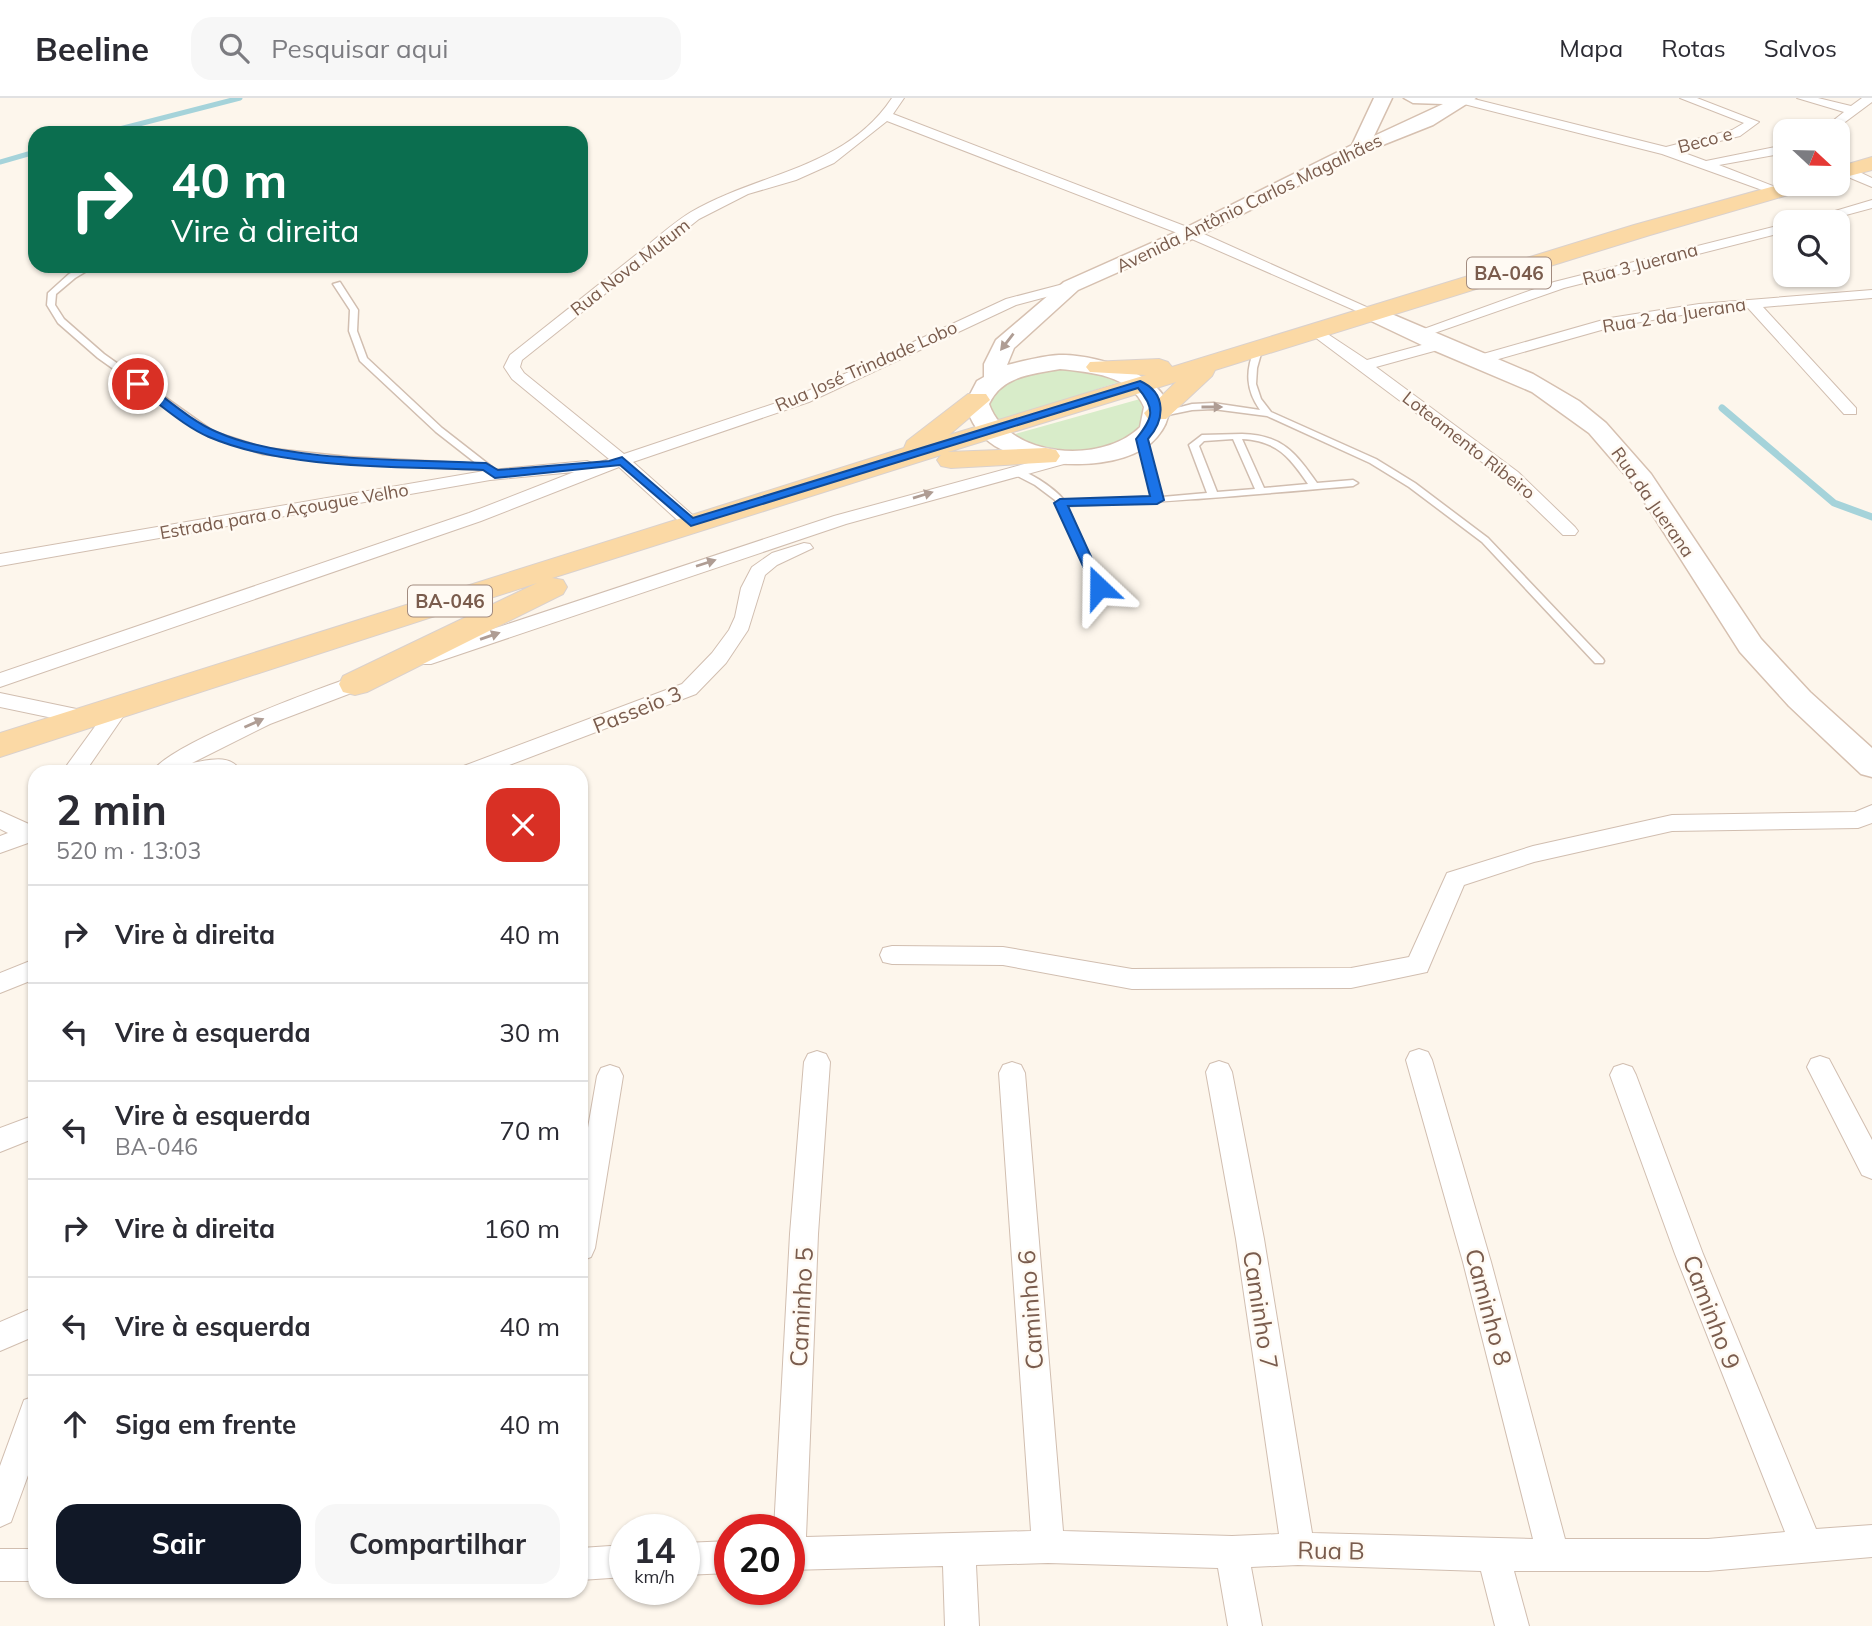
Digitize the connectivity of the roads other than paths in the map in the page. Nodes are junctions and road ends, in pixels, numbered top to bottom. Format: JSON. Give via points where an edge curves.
{"nodes":[{"id":1,"x":898,"y":98,"type":"edge"},
{"id":2,"x":1413,"y":98,"type":"edge"},
{"id":3,"x":1685,"y":98,"type":"edge"},
{"id":4,"x":1803,"y":98,"type":"edge"},
{"id":5,"x":1870,"y":98,"type":"edge"},
{"id":6,"x":1465,"y":99,"type":"edge"},
{"id":7,"x":1390,"y":106,"type":"edge"},
{"id":8,"x":1853,"y":110,"type":"junction"},
{"id":9,"x":886,"y":116,"type":"junction"},
{"id":10,"x":1432,"y":118,"type":"junction"},
{"id":11,"x":1841,"y":119,"type":"edge"},
{"id":12,"x":1359,"y":148,"type":"junction"},
{"id":13,"x":1666,"y":151,"type":"junction"},
{"id":14,"x":1773,"y":151,"type":"edge"},
{"id":15,"x":1708,"y":163,"type":"junction"},
{"id":16,"x":1872,"y":163,"type":"edge"},
{"id":17,"x":1850,"y":170,"type":"edge"},
{"id":18,"x":1850,"y":175,"type":"edge"},
{"id":19,"x":1872,"y":183,"type":"edge"},
{"id":20,"x":1773,"y":189,"type":"edge"},
{"id":21,"x":1773,"y":194,"type":"edge"},
{"id":22,"x":1872,"y":204,"type":"edge"},
{"id":23,"x":1850,"y":210,"type":"edge"},
{"id":24,"x":1773,"y":231,"type":"edge"},
{"id":25,"x":1190,"y":233,"type":"junction"},
{"id":26,"x":78,"y":273,"type":"edge"},
{"id":27,"x":337,"y":284,"type":"dead end"},
{"id":28,"x":1071,"y":286,"type":"junction"},
{"id":29,"x":1872,"y":294,"type":"edge"},
{"id":30,"x":1750,"y":302,"type":"junction"},
{"id":31,"x":1375,"y":314,"type":"junction"},
{"id":32,"x":1036,"y":315,"type":"junction"},
{"id":33,"x":1317,"y":332,"type":"junction"},
{"id":34,"x":1429,"y":340,"type":"junction"},
{"id":35,"x":1258,"y":350,"type":"junction"},
{"id":36,"x":1481,"y":359,"type":"junction"},
{"id":37,"x":1060,"y":362,"type":"junction"},
{"id":38,"x":1212,"y":363,"type":"junction"},
{"id":39,"x":1364,"y":365,"type":"junction"},
{"id":40,"x":1099,"y":366,"type":"junction"},
{"id":41,"x":996,"y":377,"type":"junction"},
{"id":42,"x":1140,"y":384,"type":"junction"},
{"id":43,"x":977,"y":400,"type":"junction"},
{"id":44,"x":1850,"y":411,"type":"dead end"},
{"id":45,"x":1269,"y":414,"type":"junction"},
{"id":46,"x":1156,"y":415,"type":"junction"},
{"id":47,"x":989,"y":433,"type":"junction"},
{"id":48,"x":1236,"y":436,"type":"junction"},
{"id":49,"x":1142,"y":439,"type":"junction"},
{"id":50,"x":1055,"y":457,"type":"junction"},
{"id":51,"x":901,"y":458,"type":"junction"},
{"id":52,"x":616,"y":462,"type":"junction"},
{"id":53,"x":491,"y":471,"type":"junction"},
{"id":54,"x":1013,"y":471,"type":"junction"},
{"id":55,"x":1353,"y":484,"type":"dead end"},
{"id":56,"x":1315,"y":486,"type":"junction"},
{"id":57,"x":1261,"y":491,"type":"junction"},
{"id":58,"x":1213,"y":495,"type":"junction"},
{"id":59,"x":1157,"y":500,"type":"junction"},
{"id":60,"x":1060,"y":503,"type":"junction"},
{"id":61,"x":848,"y":518,"type":"junction"},
{"id":62,"x":691,"y":523,"type":"junction"},
{"id":63,"x":1569,"y":531,"type":"dead end"},
{"id":64,"x":653,"y":535,"type":"junction"},
{"id":65,"x":0,"y":561,"type":"edge"},
{"id":66,"x":1099,"y":587,"type":"dead end"},
{"id":67,"x":1599,"y":662,"type":"dead end"},
{"id":68,"x":0,"y":680,"type":"edge"},
{"id":69,"x":355,"y":684,"type":"junction"},
{"id":70,"x":0,"y":699,"type":"edge"},
{"id":71,"x":120,"y":708,"type":"junction"},
{"id":72,"x":86,"y":718,"type":"junction"},
{"id":73,"x":0,"y":745,"type":"edge"},
{"id":74,"x":189,"y":762,"type":"edge"},
{"id":75,"x":78,"y":765,"type":"edge"},
{"id":76,"x":220,"y":765,"type":"edge"},
{"id":77,"x":488,"y":765,"type":"edge"},
{"id":78,"x":1872,"y":766,"type":"edge"},
{"id":79,"x":1872,"y":813,"type":"edge"},
{"id":80,"x":0,"y":819,"type":"edge"},
{"id":81,"x":28,"y":831,"type":"edge"},
{"id":82,"x":28,"y":836,"type":"edge"},
{"id":83,"x":0,"y":845,"type":"edge"},
{"id":84,"x":892,"y":955,"type":"dead end"},
{"id":85,"x":28,"y":972,"type":"edge"},
{"id":86,"x":0,"y":983,"type":"edge"},
{"id":87,"x":1419,"y":1060,"type":"dead end"},
{"id":88,"x":817,"y":1062,"type":"dead end"},
{"id":89,"x":1820,"y":1067,"type":"dead end"},
{"id":90,"x":1219,"y":1072,"type":"dead end"},
{"id":91,"x":1012,"y":1073,"type":"dead end"},
{"id":92,"x":1623,"y":1075,"type":"dead end"},
{"id":93,"x":610,"y":1076,"type":"dead end"},
{"id":94,"x":28,"y":1129,"type":"edge"},
{"id":95,"x":0,"y":1140,"type":"edge"},
{"id":96,"x":1872,"y":1167,"type":"edge"},
{"id":97,"x":588,"y":1206,"type":"edge"},
{"id":98,"x":28,"y":1324,"type":"edge"},
{"id":99,"x":0,"y":1337,"type":"edge"},
{"id":100,"x":28,"y":1431,"type":"edge"},
{"id":101,"x":0,"y":1511,"type":"edge"},
{"id":102,"x":791,"y":1514,"type":"edge"},
{"id":103,"x":1872,"y":1541,"type":"edge"},
{"id":104,"x":1807,"y":1546,"type":"junction"},
{"id":105,"x":1048,"y":1547,"type":"junction"},
{"id":106,"x":1298,"y":1549,"type":"junction"},
{"id":107,"x":959,"y":1550,"type":"junction"},
{"id":108,"x":1232,"y":1552,"type":"junction"},
{"id":109,"x":805,"y":1553,"type":"edge"},
{"id":110,"x":1553,"y":1554,"type":"junction"},
{"id":111,"x":1493,"y":1555,"type":"junction"},
{"id":112,"x":609,"y":1562,"type":"edge"},
{"id":113,"x":588,"y":1564,"type":"edge"},
{"id":114,"x":0,"y":1565,"type":"edge"},
{"id":115,"x":28,"y":1565,"type":"edge"},
{"id":116,"x":962,"y":1626,"type":"edge"},
{"id":117,"x":1245,"y":1626,"type":"edge"},
{"id":118,"x":1512,"y":1626,"type":"edge"}],
"edges":[{"from":1,"to":9,"type":"street"},
{"from":2,"to":6,"type":"main road"},
{"from":2,"to":10,"type":"main road"},
{"from":3,"to":13,"type":"street","name":"Beco e","via":[[1753,122],[1736,133]]},
{"from":4,"to":8,"type":"street"},
{"from":5,"to":8,"type":"street"},
{"from":6,"to":10,"type":"main road","name":"Avenida Antônio Carlos Magalhães"},
{"from":6,"to":13,"type":"street"},
{"from":7,"to":10,"type":"main road"},
{"from":7,"to":12,"type":"main road"},
{"from":8,"to":11,"type":"street"},
{"from":9,"to":25,"type":"street"},
{"from":9,"to":52,"type":"street","name":"Rua Nova Mutum","via":[[813,169],[743,191],[694,216],[515,358],[512,366],[518,376]]},
{"from":10,"to":12,"type":"main road","name":"Avenida Antônio Carlos Magalhães"},
{"from":12,"to":25,"type":"main road","name":"Avenida Antônio Carlos Magalhães"},
{"from":13,"to":15,"type":"street"},
{"from":14,"to":15,"type":"street"},
{"from":15,"to":20,"type":"street"},
{"from":16,"to":17,"type":"main road"},
{"from":18,"to":19,"type":"street"},
{"from":21,"to":31,"type":"main road","name":"BA-046","number":"BA-046"},
{"from":22,"to":23,"type":"street"},
{"from":24,"to":34,"type":"street","name":"Rua 3 Juerana","via":[[1559,285]]},
{"from":25,"to":28,"type":"main road","name":"Avenida Antônio Carlos Magalhães"},
{"from":25,"to":31,"type":"street"},
{"from":26,"to":53,"type":"lane","via":[[52,293],[51,305],[61,321],[101,356],[211,434],[263,451]]},
{"from":27,"to":53,"type":"lane","via":[[354,310],[353,331],[363,359],[429,422]]},
{"from":28,"to":32,"type":"main road","name":"Avenida Antônio Carlos Magalhães"},
{"from":28,"to":52,"type":"street","name":"Rua José Trindade Lobo","via":[[1011,302],[803,399]]},
{"from":29,"to":30,"type":"street","name":"Rua 2 da Juerana"},
{"from":30,"to":36,"type":"street","name":"Rua 2 da Juerana","via":[[1609,323]]},
{"from":30,"to":44,"type":"street"},
{"from":31,"to":33,"type":"main road","name":"BA-046","number":"BA-046"},
{"from":31,"to":34,"type":"main road","name":"Rua da Juerana"},
{"from":32,"to":37,"type":"main road","via":[[1037,333]]},
{"from":32,"to":41,"type":"main road","name":"Avenida Antônio Carlos Magalhães","one_way":true,"via":[[1015,332],[998,355]]},
{"from":33,"to":35,"type":"main road","name":"BA-046","number":"BA-046"},
{"from":33,"to":39,"type":"street"},
{"from":34,"to":36,"type":"main road","name":"Rua da Juerana"},
{"from":34,"to":39,"type":"street","name":"Rua 3 Juerana"},
{"from":35,"to":38,"type":"main road","name":"BA-046","number":"BA-046"},
{"from":35,"to":45,"type":"lane","via":[[1252,385],[1256,401]]},
{"from":36,"to":78,"type":"main road","name":"Rua da Juerana","via":[[1531,381],[1572,407],[1612,442],[1629,460],[1736,626],[1775,676]]},
{"from":37,"to":40,"type":"main road"},
{"from":37,"to":41,"type":"main road","via":[[1014,369]]},
{"from":38,"to":40,"type":"main road"},
{"from":38,"to":42,"type":"main road","name":"BA-046","number":"BA-046"},
{"from":38,"to":46,"type":"main road"},
{"from":39,"to":63,"type":"street","name":"Loteamento Ribeiro","via":[[1512,476]]},
{"from":40,"to":42,"type":"main road"},
{"from":41,"to":43,"type":"main road"},
{"from":42,"to":46,"type":"main road","via":[[1152,398]]},
{"from":42,"to":47,"type":"main road","name":"BA-046","number":"BA-046"},
{"from":43,"to":47,"type":"main road","via":[[977,417]]},
{"from":43,"to":51,"type":"main road"},
{"from":46,"to":45,"type":"lane","one_way":true,"via":[[1213,406]]},
{"from":45,"to":67,"type":"lane","via":[[1373,461],[1443,508],[1514,568]]},
{"from":46,"to":49,"type":"main road"},
{"from":47,"to":50,"type":"main road","via":[[1004,443]]},
{"from":47,"to":51,"type":"main road","name":"BA-046","number":"BA-046"},
{"from":48,"to":56,"type":"lane","via":[[1268,438],[1285,447]]},
{"from":48,"to":57,"type":"lane"},
{"from":48,"to":58,"type":"lane","via":[[1202,438],[1194,445]]},
{"from":49,"to":50,"type":"main road","via":[[1100,456]]},
{"from":49,"to":59,"type":"lane"},
{"from":50,"to":51,"type":"main road"},
{"from":50,"to":54,"type":"street"},
{"from":51,"to":62,"type":"main road","name":"BA-046","number":"BA-046"},
{"from":52,"to":53,"type":"street","name":"Estrada para o Açougue Velho"},
{"from":52,"to":62,"type":"street"},
{"from":52,"to":68,"type":"street","via":[[462,522]]},
{"from":53,"to":65,"type":"street","name":"Estrada para o Açougue Velho"},
{"from":54,"to":60,"type":"lane","via":[[1038,483]]},
{"from":61,"to":54,"type":"street","one_way":true},
{"from":55,"to":56,"type":"lane"},
{"from":56,"to":57,"type":"lane"},
{"from":57,"to":58,"type":"lane"},
{"from":58,"to":59,"type":"lane"},
{"from":59,"to":60,"type":"lane"},
{"from":60,"to":66,"type":"lane"},
{"from":69,"to":61,"type":"street","one_way":true},
{"from":61,"to":77,"type":"street","name":"Passeio 3","via":[[832,536],[780,556],[758,570],[744,619],[703,677],[689,689]]},
{"from":62,"to":64,"type":"main road","name":"BA-046","number":"BA-046"},
{"from":64,"to":69,"type":"main road"},
{"from":64,"to":71,"type":"main road","name":"BA-046","number":"BA-046"},
{"from":74,"to":69,"type":"street","one_way":true,"via":[[275,713]]},
{"from":70,"to":72,"type":"street"},
{"from":71,"to":72,"type":"main road","name":"BA-046","number":"BA-046"},
{"from":71,"to":75,"type":"street"},
{"from":72,"to":73,"type":"main road","name":"BA-046","number":"BA-046"},
{"from":74,"to":76,"type":"street"},
{"from":79,"to":84,"type":"street","via":[[1858,820],[1672,823],[1533,854],[1455,879],[1418,965],[1351,978],[1132,979],[1003,956]]},
{"from":80,"to":81,"type":"street"},
{"from":82,"to":83,"type":"street"},
{"from":85,"to":86,"type":"street"},
{"from":87,"to":110,"type":"street","name":"Caminho 8"},
{"from":88,"to":102,"type":"street","name":"Caminho 5"},
{"from":89,"to":96,"type":"street"},
{"from":90,"to":106,"type":"street","name":"Caminho 7"},
{"from":91,"to":105,"type":"street","name":"Caminho 6"},
{"from":92,"to":104,"type":"street","name":"Caminho 9","via":[[1689,1254]]},
{"from":93,"to":97,"type":"street"},
{"from":94,"to":95,"type":"street"},
{"from":98,"to":99,"type":"street"},
{"from":100,"to":101,"type":"street"},
{"from":103,"to":104,"type":"street","name":"Rua B"},
{"from":104,"to":110,"type":"street","name":"Rua B","via":[[1708,1555]]},
{"from":105,"to":107,"type":"street","name":"Rua B"},
{"from":105,"to":108,"type":"street","name":"Rua B"},
{"from":106,"to":108,"type":"street","name":"Rua B"},
{"from":106,"to":111,"type":"street","name":"Rua B"},
{"from":107,"to":109,"type":"street","name":"Rua B"},
{"from":107,"to":116,"type":"street"},
{"from":108,"to":117,"type":"street"},
{"from":110,"to":111,"type":"street","name":"Rua B"},
{"from":111,"to":118,"type":"street"},
{"from":112,"to":113,"type":"street"},
{"from":114,"to":115,"type":"street"}]}
